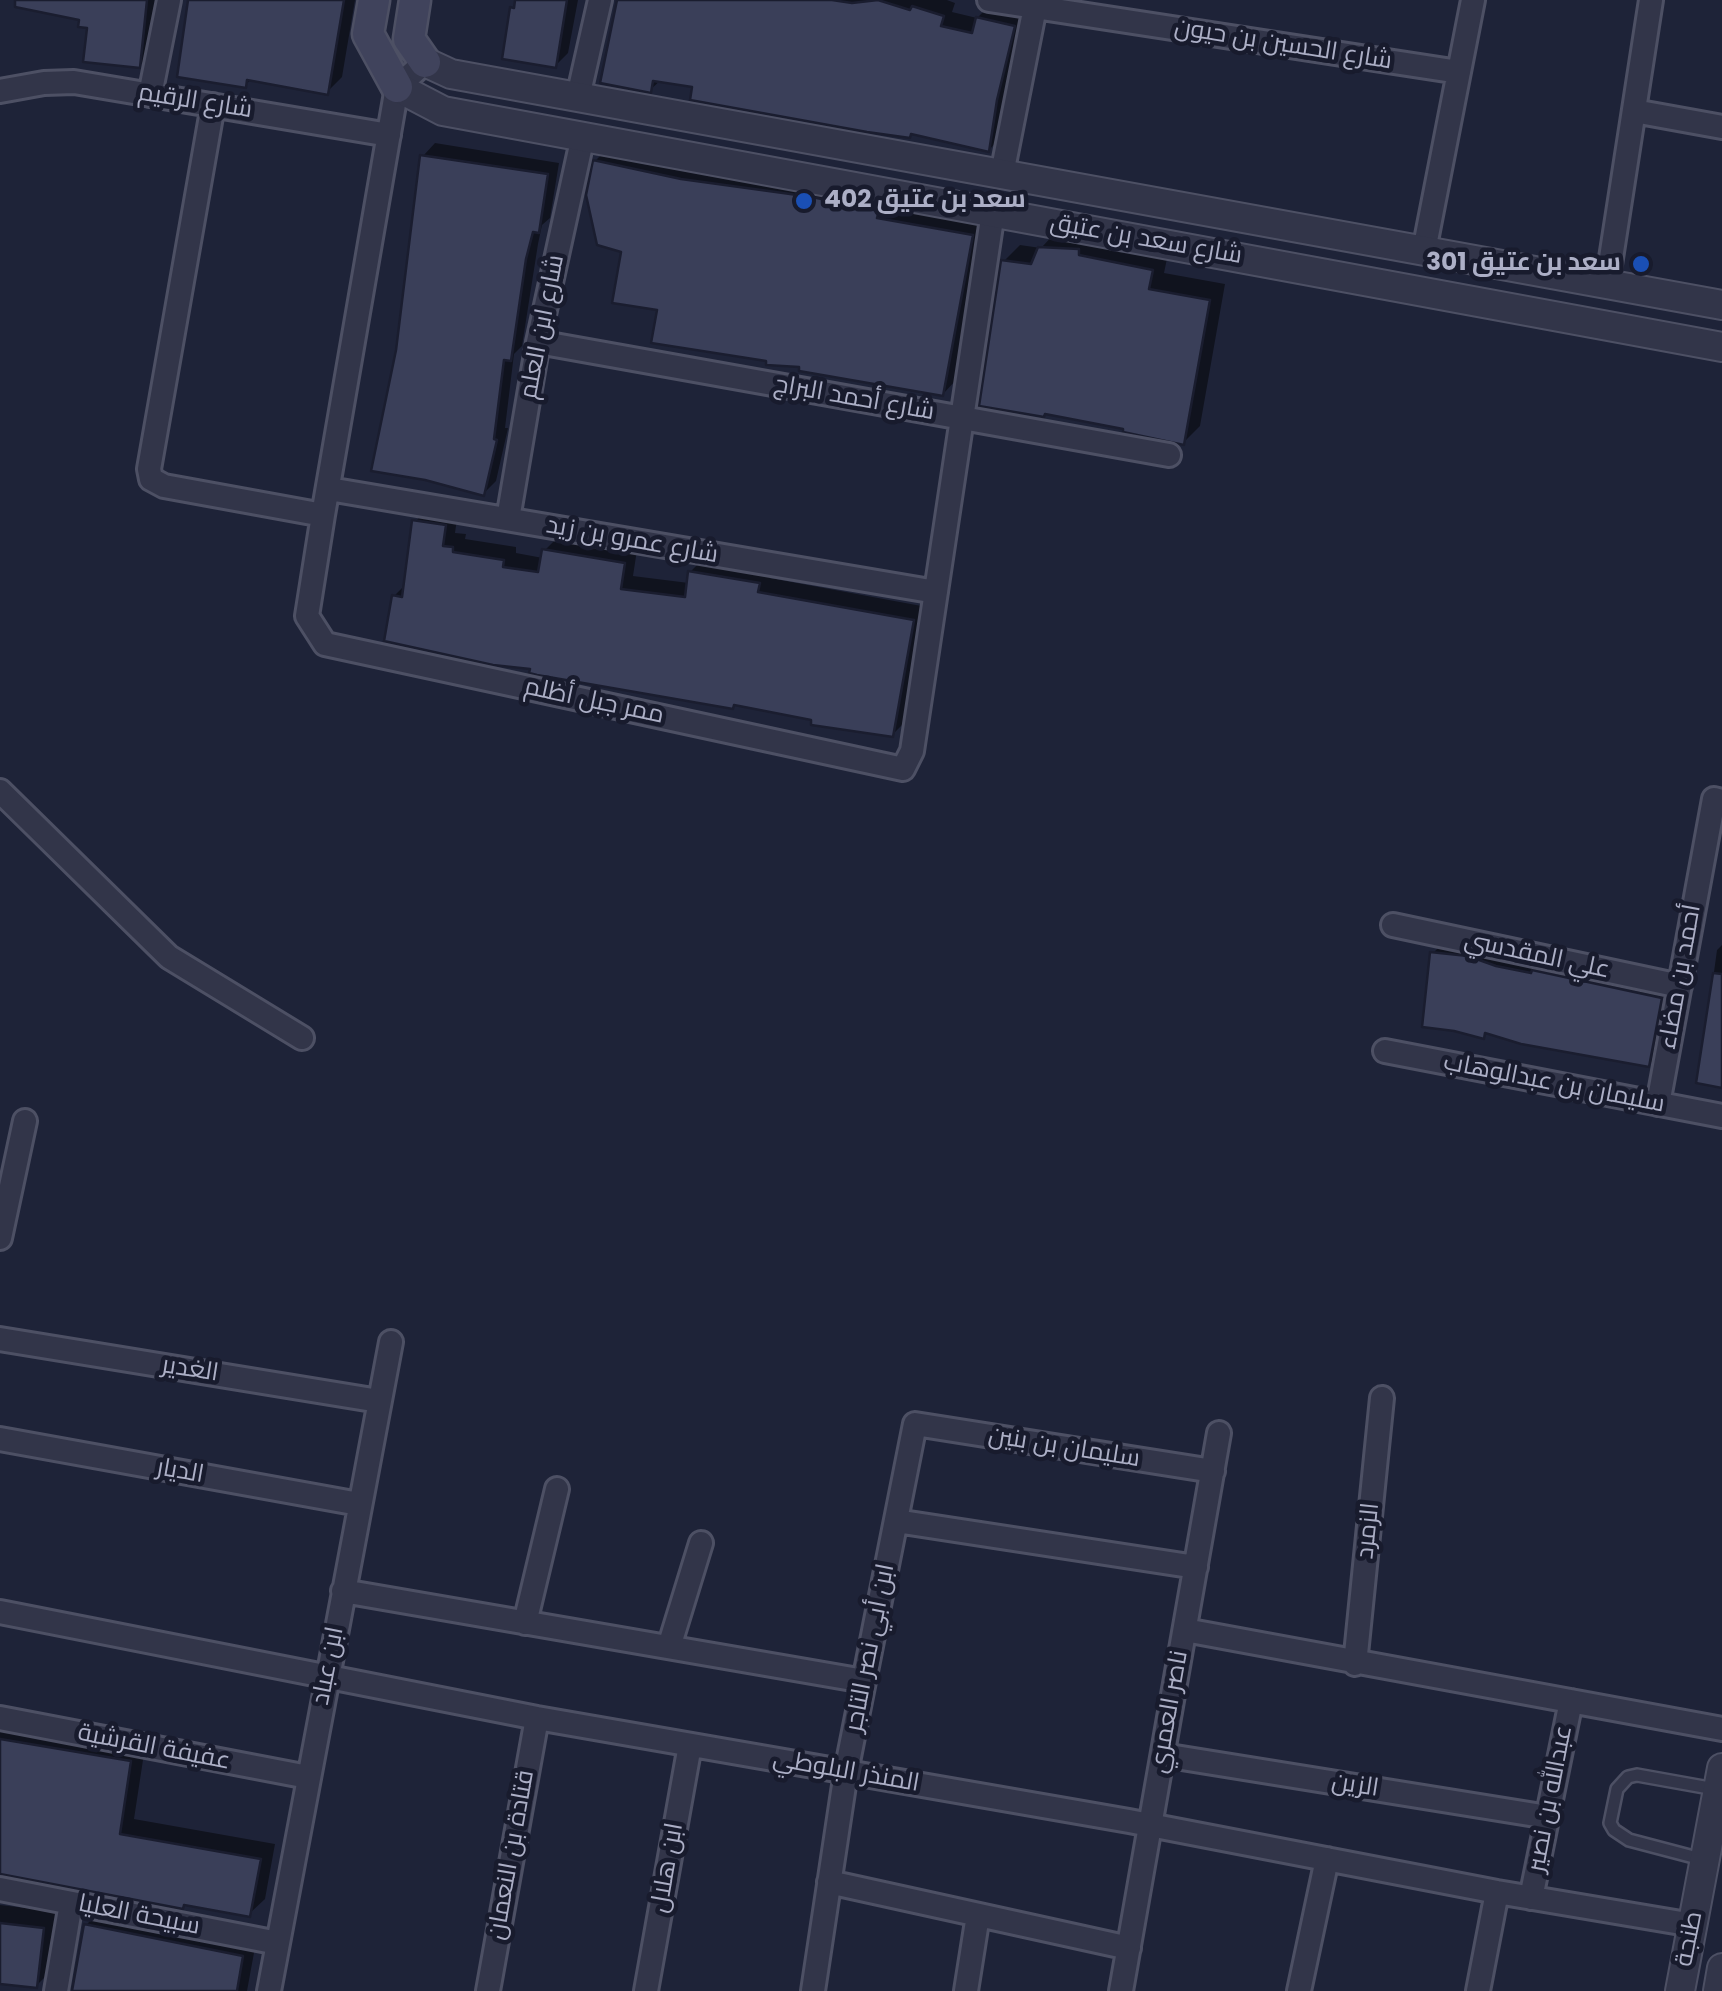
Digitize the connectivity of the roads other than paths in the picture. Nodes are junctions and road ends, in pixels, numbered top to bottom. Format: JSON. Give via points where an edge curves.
{"nodes":[{"id":1,"x":169,"y":0,"type":"edge"},
{"id":2,"x":374,"y":0,"type":"edge"},
{"id":3,"x":416,"y":0,"type":"edge"},
{"id":4,"x":600,"y":0,"type":"edge"},
{"id":5,"x":989,"y":0,"type":"edge"},
{"id":6,"x":1473,"y":0,"type":"edge"},
{"id":7,"x":1651,"y":0,"type":"edge"},
{"id":8,"x":1035,"y":7,"type":"junction"},
{"id":9,"x":1128,"y":10,"type":"edge"},
{"id":10,"x":425,"y":62,"type":"junction"},
{"id":11,"x":1459,"y":72,"type":"junction"},
{"id":12,"x":397,"y":88,"type":"junction"},
{"id":13,"x":0,"y":91,"type":"edge"},
{"id":14,"x":150,"y":95,"type":"junction"},
{"id":15,"x":578,"y":97,"type":"junction"},
{"id":16,"x":214,"y":105,"type":"junction"},
{"id":17,"x":1634,"y":111,"type":"junction"},
{"id":18,"x":1722,"y":127,"type":"edge"},
{"id":19,"x":389,"y":135,"type":"junction"},
{"id":20,"x":584,"y":136,"type":"junction"},
{"id":21,"x":1002,"y":174,"type":"junction"},
{"id":22,"x":993,"y":212,"type":"junction"},
{"id":23,"x":1424,"y":251,"type":"junction"},
{"id":24,"x":1606,"y":284,"type":"junction"},
{"id":25,"x":1722,"y":305,"type":"edge"},
{"id":26,"x":538,"y":342,"type":"junction"},
{"id":27,"x":1722,"y":347,"type":"edge"},
{"id":28,"x":962,"y":418,"type":"junction"},
{"id":29,"x":1170,"y":455,"type":"dead end"},
{"id":30,"x":329,"y":489,"type":"junction"},
{"id":31,"x":323,"y":515,"type":"junction"},
{"id":32,"x":508,"y":519,"type":"junction"},
{"id":33,"x":936,"y":592,"type":"junction"},
{"id":34,"x":0,"y":791,"type":"edge"},
{"id":35,"x":1722,"y":801,"type":"edge"},
{"id":36,"x":1394,"y":925,"type":"dead end"},
{"id":37,"x":1680,"y":986,"type":"junction"},
{"id":38,"x":302,"y":1038,"type":"dead end"},
{"id":39,"x":1385,"y":1050,"type":"dead end"},
{"id":40,"x":1658,"y":1104,"type":"junction"},
{"id":41,"x":1722,"y":1116,"type":"edge"},
{"id":42,"x":25,"y":1121,"type":"dead end"},
{"id":43,"x":0,"y":1238,"type":"edge"},
{"id":44,"x":0,"y":1339,"type":"edge"},
{"id":45,"x":391,"y":1342,"type":"dead end"},
{"id":46,"x":1382,"y":1398,"type":"dead end"},
{"id":47,"x":379,"y":1401,"type":"junction"},
{"id":48,"x":916,"y":1424,"type":"joint"},
{"id":49,"x":1219,"y":1433,"type":"dead end"},
{"id":50,"x":0,"y":1440,"type":"edge"},
{"id":51,"x":1212,"y":1471,"type":"junction"},
{"id":52,"x":557,"y":1490,"type":"dead end"},
{"id":53,"x":360,"y":1504,"type":"junction"},
{"id":54,"x":896,"y":1521,"type":"junction"},
{"id":55,"x":701,"y":1543,"type":"dead end"},
{"id":56,"x":1196,"y":1567,"type":"junction"},
{"id":57,"x":343,"y":1591,"type":"junction"},
{"id":58,"x":0,"y":1612,"type":"edge"},
{"id":59,"x":526,"y":1623,"type":"junction"},
{"id":60,"x":1185,"y":1630,"type":"junction"},
{"id":61,"x":669,"y":1648,"type":"junction"},
{"id":62,"x":1356,"y":1663,"type":"junction"},
{"id":63,"x":326,"y":1676,"type":"junction"},
{"id":64,"x":864,"y":1681,"type":"junction"},
{"id":65,"x":1570,"y":1701,"type":"junction"},
{"id":66,"x":0,"y":1718,"type":"edge"},
{"id":67,"x":537,"y":1718,"type":"junction"},
{"id":68,"x":1722,"y":1729,"type":"edge"},
{"id":69,"x":690,"y":1745,"type":"junction"},
{"id":70,"x":1163,"y":1755,"type":"junction"},
{"id":71,"x":846,"y":1772,"type":"junction"},
{"id":72,"x":308,"y":1777,"type":"junction"},
{"id":73,"x":1720,"y":1779,"type":"edge"},
{"id":74,"x":1548,"y":1816,"type":"junction"},
{"id":75,"x":1150,"y":1825,"type":"junction"},
{"id":76,"x":1328,"y":1859,"type":"junction"},
{"id":77,"x":1705,"y":1860,"type":"junction"},
{"id":78,"x":830,"y":1882,"type":"junction"},
{"id":79,"x":0,"y":1888,"type":"edge"},
{"id":80,"x":1496,"y":1892,"type":"junction"},
{"id":81,"x":1531,"y":1898,"type":"junction"},
{"id":82,"x":71,"y":1902,"type":"junction"},
{"id":83,"x":978,"y":1915,"type":"junction"},
{"id":84,"x":1693,"y":1925,"type":"junction"},
{"id":85,"x":278,"y":1944,"type":"junction"},
{"id":86,"x":1129,"y":1948,"type":"junction"},
{"id":87,"x":1722,"y":1968,"type":"edge"},
{"id":88,"x":56,"y":1991,"type":"edge"},
{"id":89,"x":269,"y":1991,"type":"edge"},
{"id":90,"x":488,"y":1991,"type":"edge"},
{"id":91,"x":646,"y":1991,"type":"edge"},
{"id":92,"x":813,"y":1991,"type":"edge"},
{"id":93,"x":966,"y":1991,"type":"edge"},
{"id":94,"x":1122,"y":1991,"type":"edge"},
{"id":95,"x":1299,"y":1991,"type":"edge"},
{"id":96,"x":1478,"y":1991,"type":"edge"},
{"id":97,"x":1680,"y":1991,"type":"edge"},
{"id":98,"x":1718,"y":1991,"type":"edge"}],
"edges":[{"from":1,"to":14,"type":"street"},
{"from":2,"to":12,"type":"main road","via":[[368,34]]},
{"from":3,"to":10,"type":"main road","via":[[408,39]]},
{"from":4,"to":15,"type":"street"},
{"from":5,"to":8,"type":"street","name":"شارع الحسين بن حيون"},
{"from":6,"to":11,"type":"street"},
{"from":7,"to":17,"type":"street"},
{"from":8,"to":9,"type":"street","name":"شارع الحسين بن حيون"},
{"from":8,"to":21,"type":"street"},
{"from":9,"to":11,"type":"street","name":"شارع الحسين بن حيون"},
{"from":10,"to":12,"type":"street"},
{"from":10,"to":15,"type":"street","name":"شارع سعد بن عتيق","via":[[451,74]]},
{"from":11,"to":23,"type":"street"},
{"from":12,"to":19,"type":"street","name":"ممر جبل أظلم"},
{"from":12,"to":20,"type":"street","name":"شارع سعد بن عتيق","via":[[442,110]]},
{"from":13,"to":14,"type":"street","name":"شارع الرقيم","via":[[74,82]]},
{"from":14,"to":16,"type":"street","name":"شارع الرقيم"},
{"from":15,"to":21,"type":"street","name":"شارع سعد بن عتيق"},
{"from":16,"to":19,"type":"street","name":"شارع الرقيم"},
{"from":16,"to":31,"type":"street","via":[[151,479]]},
{"from":17,"to":18,"type":"street"},
{"from":17,"to":24,"type":"street"},
{"from":19,"to":30,"type":"street","name":"ممر جبل أظلم"},
{"from":20,"to":22,"type":"street","name":"شارع سعد بن عتيق"},
{"from":20,"to":26,"type":"street","name":"شارع ابن العلم"},
{"from":21,"to":23,"type":"street","name":"شارع سعد بن عتيق"},
{"from":22,"to":27,"type":"street","name":"شارع سعد بن عتيق"},
{"from":22,"to":28,"type":"street","name":"ممر جبل أظلم"},
{"from":23,"to":24,"type":"street","name":"شارع سعد بن عتيق"},
{"from":24,"to":25,"type":"street","name":"شارع سعد بن عتيق"},
{"from":26,"to":28,"type":"street","name":"شارع أحمد البراج"},
{"from":26,"to":32,"type":"street","name":"شارع ابن العلم"},
{"from":28,"to":29,"type":"street","name":"شارع أحمد البراج"},
{"from":28,"to":33,"type":"street","name":"ممر جبل أظلم"},
{"from":30,"to":31,"type":"street","name":"ممر جبل أظلم"},
{"from":30,"to":32,"type":"street","name":"شارع عمرو بن زيد"},
{"from":31,"to":33,"type":"street","name":"ممر جبل أظلم","via":[[308,616],[325,644],[903,770],[912,750]]},
{"from":32,"to":33,"type":"street","name":"شارع عمرو بن زيد"},
{"from":34,"to":38,"type":"street","via":[[169,956]]},
{"from":35,"to":37,"type":"street","name":"أحمد بن مضاء","via":[[1714,799]]},
{"from":36,"to":37,"type":"street","name":"علي المقدسي"},
{"from":37,"to":40,"type":"street","name":"أحمد بن مضاء"},
{"from":39,"to":40,"type":"street","name":"سليمان بن عبدالوهاب"},
{"from":40,"to":41,"type":"street","name":"سليمان بن عبدالوهاب"},
{"from":42,"to":43,"type":"street"},
{"from":44,"to":47,"type":"street","name":"الغدير"},
{"from":45,"to":47,"type":"street","name":"ابن عباد"},
{"from":46,"to":62,"type":"street","name":"الزمرد"},
{"from":47,"to":53,"type":"street","name":"ابن عباد"},
{"from":48,"to":51,"type":"street","name":"سليمان بن بنين"},
{"from":48,"to":54,"type":"street","name":"ابن أبي نصر التاجر"},
{"from":49,"to":51,"type":"street","name":"ناصر العمري"},
{"from":50,"to":53,"type":"street","name":"الديار"},
{"from":51,"to":56,"type":"street","name":"ناصر العمري"},
{"from":52,"to":59,"type":"street"},
{"from":53,"to":57,"type":"street","name":"ابن عباد"},
{"from":54,"to":56,"type":"street"},
{"from":54,"to":64,"type":"street","name":"ابن أبي نصر التاجر"},
{"from":55,"to":61,"type":"street"},
{"from":56,"to":60,"type":"street","name":"ناصر العمري"},
{"from":57,"to":59,"type":"street"},
{"from":57,"to":63,"type":"street","name":"ابن عباد"},
{"from":58,"to":63,"type":"street","name":"المنذر البلوطي"},
{"from":59,"to":61,"type":"street"},
{"from":60,"to":62,"type":"street"},
{"from":60,"to":70,"type":"street","name":"ناصر العمري"},
{"from":61,"to":64,"type":"street"},
{"from":62,"to":65,"type":"street"},
{"from":63,"to":67,"type":"street","name":"المنذر البلوطي"},
{"from":63,"to":72,"type":"street","name":"ابن عباد"},
{"from":64,"to":71,"type":"street","name":"ابن أبي نصر التاجر"},
{"from":65,"to":68,"type":"street"},
{"from":65,"to":74,"type":"street","name":"عبدالله بن نصير"},
{"from":66,"to":72,"type":"street","name":"عفيفة القرشية"},
{"from":67,"to":69,"type":"street","name":"المنذر البلوطي"},
{"from":67,"to":90,"type":"street","name":"قتادة بن النعمان"},
{"from":69,"to":71,"type":"street","name":"المنذر البلوطي"},
{"from":69,"to":91,"type":"street","name":"ابن هلال"},
{"from":70,"to":74,"type":"street","name":"الزين"},
{"from":70,"to":75,"type":"street","name":"ناصر العمري"},
{"from":71,"to":75,"type":"street","name":"المنذر البلوطي"},
{"from":71,"to":78,"type":"street","name":"ابن أبي نصر التاجر"},
{"from":72,"to":85,"type":"street","name":"ابن عباد"},
{"from":73,"to":77,"type":"street","name":"طنجة"},
{"from":73,"to":77,"type":"lane","via":[[1628,1777],[1617,1788],[1610,1822],[1629,1840]]},
{"from":74,"to":81,"type":"street","name":"عبدالله بن نصير"},
{"from":75,"to":76,"type":"street","name":"المنذر البلوطي"},
{"from":75,"to":86,"type":"street","name":"ناصر العمري"},
{"from":76,"to":80,"type":"street","name":"المنذر البلوطي"},
{"from":76,"to":95,"type":"street"},
{"from":77,"to":84,"type":"street","name":"طنجة"},
{"from":78,"to":83,"type":"street"},
{"from":78,"to":92,"type":"street","name":"ابن أبي نصر التاجر"},
{"from":79,"to":82,"type":"street","name":"سبيحة العليا"},
{"from":80,"to":81,"type":"street","name":"المنذر البلوطي"},
{"from":80,"to":96,"type":"street","name":"عبدالله بن نصير"},
{"from":81,"to":84,"type":"street","name":"المنذر البلوطي"},
{"from":82,"to":85,"type":"street","name":"سبيحة العليا"},
{"from":82,"to":88,"type":"street"},
{"from":83,"to":86,"type":"street"},
{"from":83,"to":93,"type":"street"},
{"from":84,"to":97,"type":"street","name":"طنجة"},
{"from":85,"to":89,"type":"street","name":"ابن عباد"},
{"from":86,"to":94,"type":"street","name":"ناصر العمري"},
{"from":87,"to":98,"type":"street","name":"طنجة"}]}
